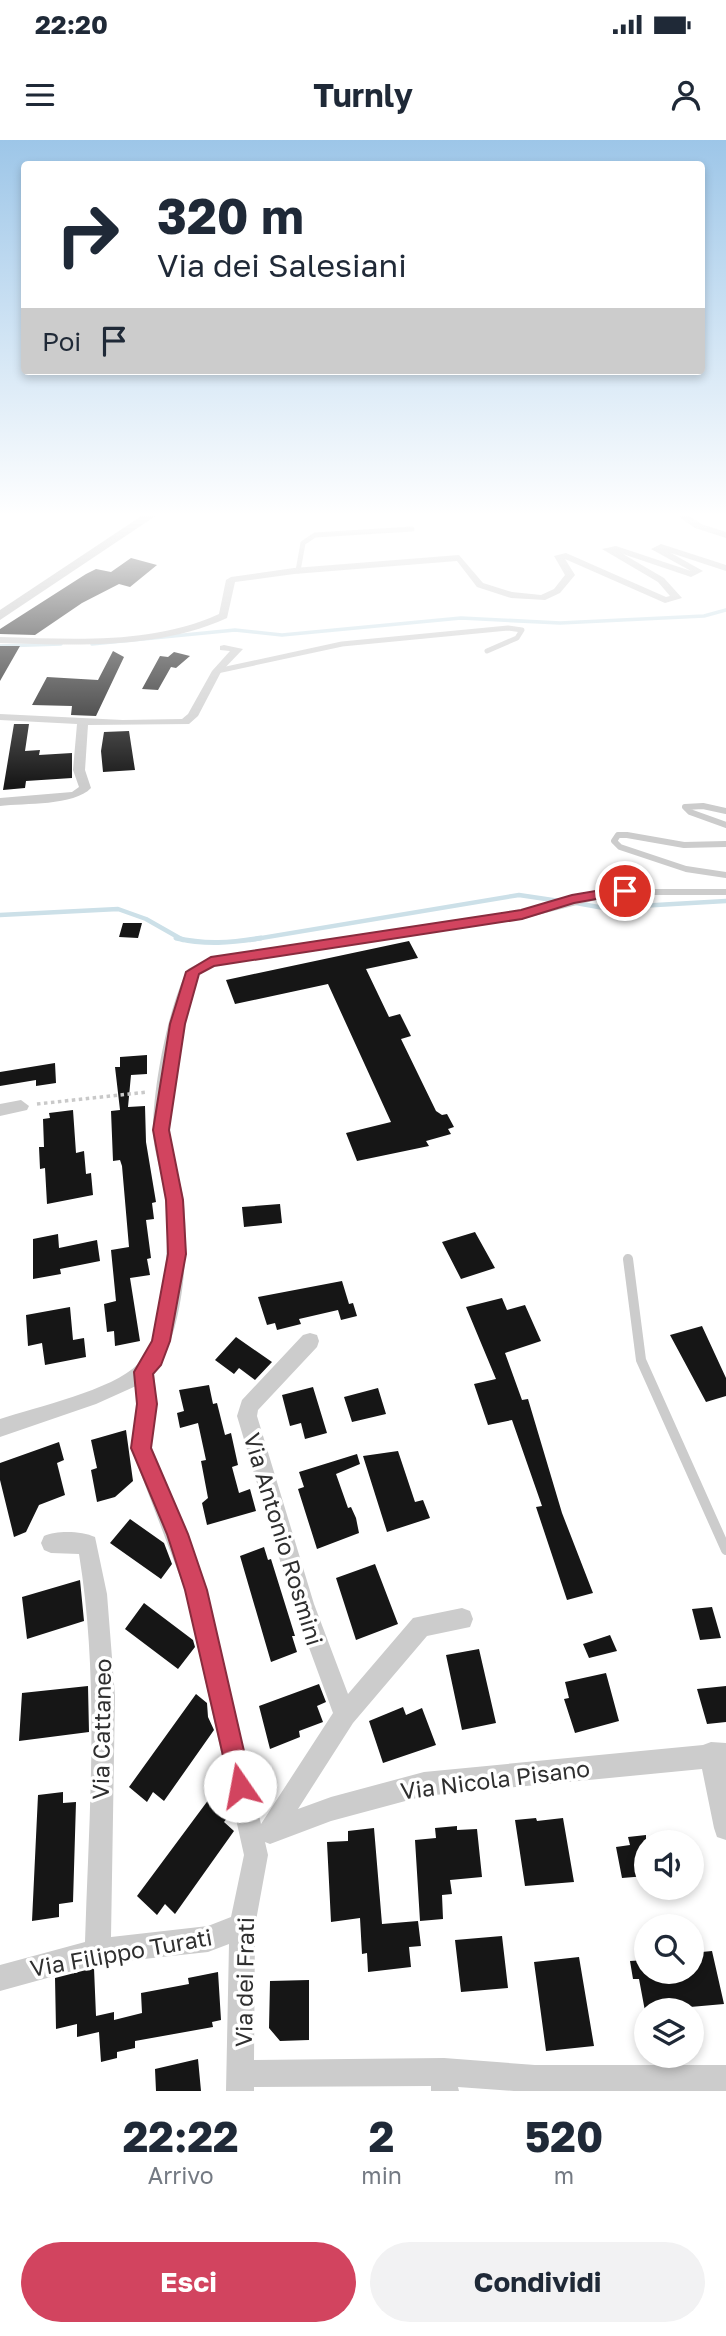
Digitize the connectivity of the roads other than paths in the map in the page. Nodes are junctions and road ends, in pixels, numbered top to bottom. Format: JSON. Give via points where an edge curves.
{"nodes":[{"id":1,"x":19,"y":604,"type":"edge"},
{"id":2,"x":226,"y":604,"type":"edge"},
{"id":3,"x":0,"y":617,"type":"edge"},
{"id":4,"x":0,"y":640,"type":"edge"},
{"id":5,"x":224,"y":648,"type":"dead end"},
{"id":6,"x":487,"y":651,"type":"dead end"},
{"id":7,"x":217,"y":671,"type":"junction"},
{"id":8,"x":0,"y":717,"type":"edge"},
{"id":9,"x":83,"y":722,"type":"junction"},
{"id":10,"x":0,"y":803,"type":"edge"},
{"id":11,"x":726,"y":811,"type":"edge"},
{"id":12,"x":726,"y":825,"type":"edge"},
{"id":13,"x":726,"y":844,"type":"edge"},
{"id":14,"x":726,"y":875,"type":"edge"},
{"id":15,"x":611,"y":892,"type":"joint"},
{"id":16,"x":726,"y":892,"type":"edge"},
{"id":17,"x":21,"y":1106,"type":"road end"},
{"id":18,"x":0,"y":1110,"type":"edge"},
{"id":19,"x":628,"y":1259,"type":"dead end"},
{"id":20,"x":310,"y":1341,"type":"dead end"},
{"id":21,"x":144,"y":1372,"type":"junction"},
{"id":22,"x":0,"y":1428,"type":"edge"},
{"id":23,"x":51,"y":1543,"type":"dead end"},
{"id":24,"x":726,"y":1550,"type":"edge"},
{"id":25,"x":462,"y":1619,"type":"dead end"},
{"id":26,"x":345,"y":1715,"type":"junction"},
{"id":27,"x":718,"y":1754,"type":"edge"},
{"id":28,"x":726,"y":1828,"type":"edge"},
{"id":29,"x":259,"y":1840,"type":"junction"},
{"id":30,"x":242,"y":1926,"type":"junction"},
{"id":31,"x":98,"y":1951,"type":"junction"},
{"id":32,"x":0,"y":1978,"type":"edge"},
{"id":33,"x":726,"y":2079,"type":"edge"},
{"id":34,"x":444,"y":2081,"type":"edge"},
{"id":35,"x":241,"y":2083,"type":"edge"}],
"edges":[{"from":1,"to":3,"type":"main road"},
{"from":2,"to":4,"type":"street","via":[[224,616],[191,628],[122,640]]},
{"from":5,"to":7,"type":"street","via":[[238,649]]},
{"from":6,"to":7,"type":"lane","via":[[517,638],[522,630],[380,639]]},
{"from":7,"to":9,"type":"street","via":[[185,722]]},
{"from":8,"to":9,"type":"street"},
{"from":9,"to":10,"type":"street","via":[[79,770],[83,792]]},
{"from":11,"to":12,"type":"lane","via":[[685,807]]},
{"from":13,"to":14,"type":"lane","via":[[684,845],[627,835],[618,835],[614,841],[686,869]]},
{"from":15,"to":16,"type":"lane"},
{"from":15,"to":21,"type":"street","via":[[510,917],[211,962],[193,972],[161,1130],[175,1200],[177,1254],[161,1341]]},
{"from":17,"to":18,"type":"street"},
{"from":19,"to":24,"type":"lane","via":[[640,1360]]},
{"from":20,"to":26,"type":"street","name":"Via Antonio Rosmini","via":[[249,1406],[247,1416],[293,1576]]},
{"from":21,"to":22,"type":"street"},
{"from":21,"to":29,"type":"street","via":[[147,1404],[141,1448],[196,1590]]},
{"from":23,"to":31,"type":"street","name":"Via Cattaneo","via":[[88,1544],[98,1594],[104,1664]]},
{"from":25,"to":26,"type":"street","via":[[421,1626]]},
{"from":26,"to":29,"type":"street"},
{"from":27,"to":28,"type":"street"},
{"from":27,"to":29,"type":"street","name":"Via Nicola Pisano","via":[[424,1784],[331,1809]]},
{"from":29,"to":30,"type":"street","name":"Via dei Frati"},
{"from":30,"to":31,"type":"street","name":"Via Filippo Turati","via":[[208,1939]]},
{"from":30,"to":35,"type":"street","name":"Via dei Frati"},
{"from":31,"to":32,"type":"street","name":"Via Filippo Turati"},
{"from":33,"to":34,"type":"street"},
{"from":34,"to":35,"type":"street"}]}
